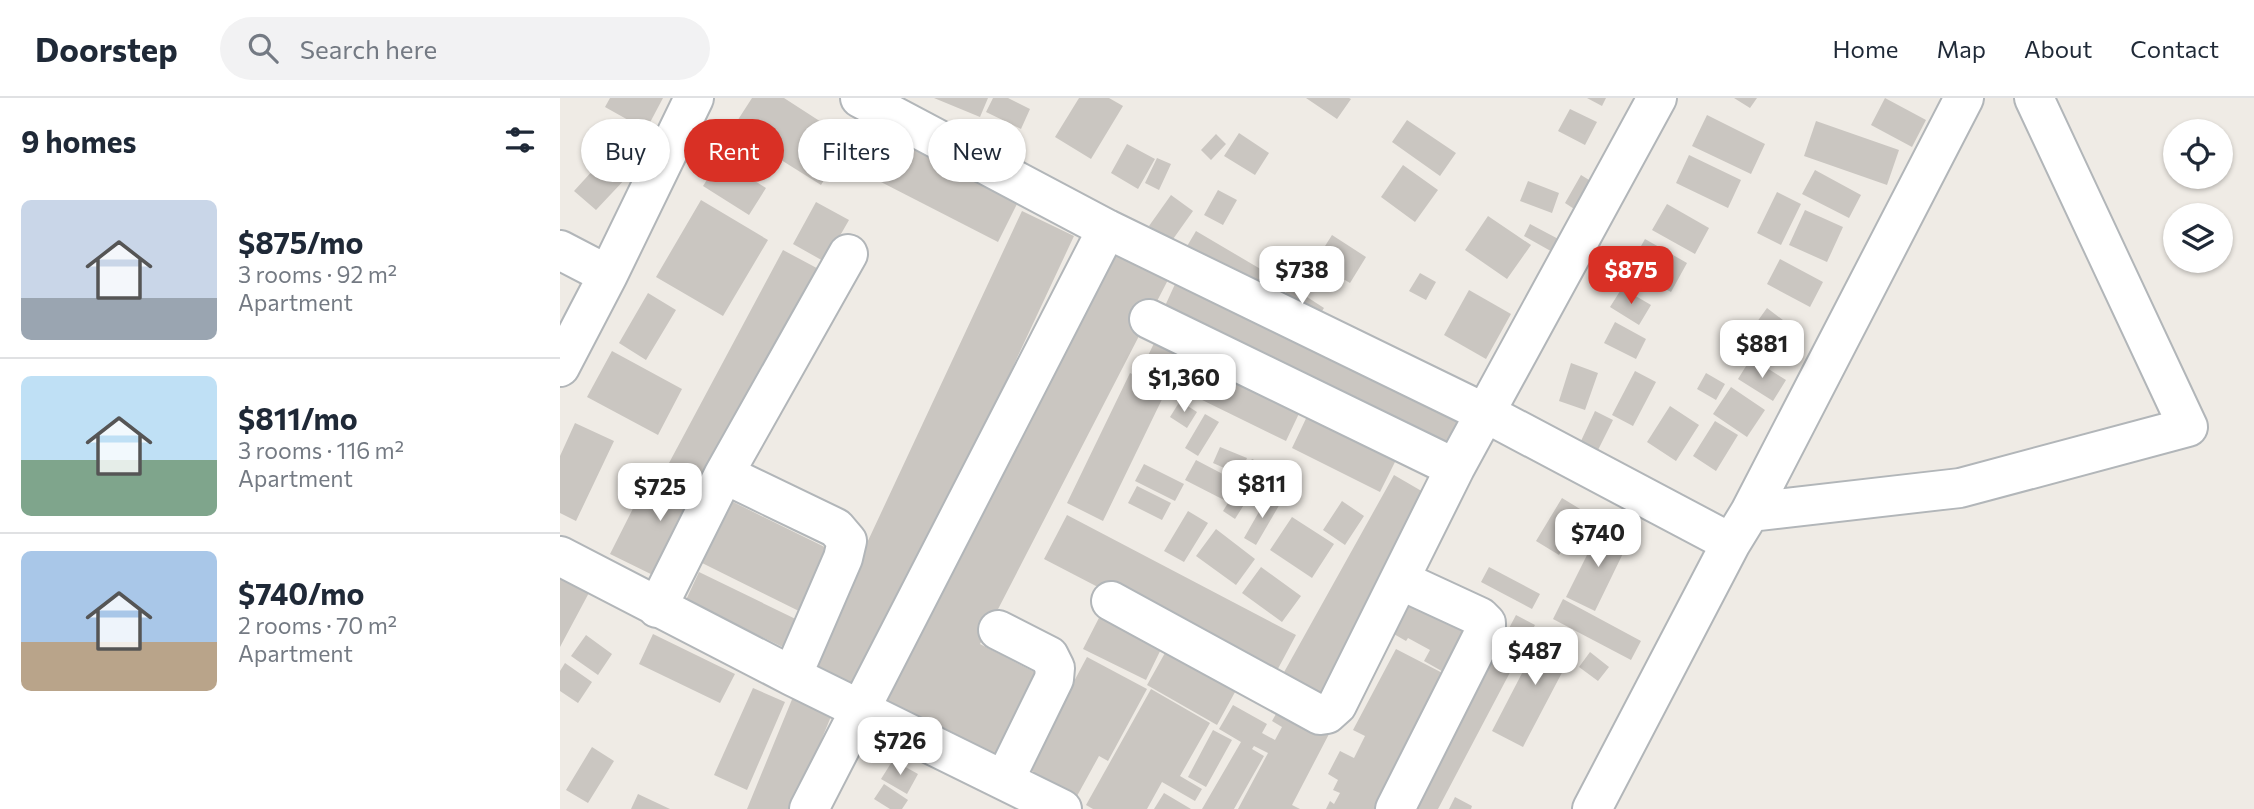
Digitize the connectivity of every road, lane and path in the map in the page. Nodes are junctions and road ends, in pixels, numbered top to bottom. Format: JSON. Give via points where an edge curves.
{"nodes":[{"id":1,"x":694,"y":98,"type":"edge"},
{"id":2,"x":1657,"y":98,"type":"edge"},
{"id":3,"x":1964,"y":98,"type":"edge"},
{"id":4,"x":2034,"y":98,"type":"edge"},
{"id":5,"x":875,"y":101,"type":"edge"},
{"id":6,"x":1107,"y":229,"type":"junction"},
{"id":7,"x":560,"y":250,"type":"edge"},
{"id":8,"x":848,"y":254,"type":"dead end"},
{"id":9,"x":608,"y":275,"type":"junction"},
{"id":10,"x":1149,"y":319,"type":"dead end"},
{"id":11,"x":560,"y":367,"type":"edge"},
{"id":12,"x":1484,"y":413,"type":"junction"},
{"id":13,"x":1455,"y":468,"type":"junction"},
{"id":14,"x":724,"y":474,"type":"junction"},
{"id":15,"x":1741,"y":528,"type":"junction"},
{"id":16,"x":560,"y":556,"type":"edge"},
{"id":17,"x":1400,"y":579,"type":"junction"},
{"id":18,"x":1111,"y":601,"type":"dead end"},
{"id":19,"x":657,"y":608,"type":"junction"},
{"id":20,"x":998,"y":630,"type":"dead end"},
{"id":21,"x":792,"y":676,"type":"junction"},
{"id":22,"x":860,"y":709,"type":"junction"},
{"id":23,"x":1005,"y":779,"type":"junction"},
{"id":24,"x":809,"y":809,"type":"edge"},
{"id":25,"x":1062,"y":809,"type":"edge"},
{"id":26,"x":1395,"y":809,"type":"edge"},
{"id":27,"x":1592,"y":809,"type":"edge"}],
"edges":[{"from":1,"to":9,"type":"street"},
{"from":2,"to":12,"type":"street"},
{"from":3,"to":15,"type":"street"},
{"from":4,"to":15,"type":"street","via":[[2188,427],[1960,488]]},
{"from":5,"to":6,"type":"street"},
{"from":6,"to":12,"type":"street"},
{"from":6,"to":22,"type":"street"},
{"from":7,"to":9,"type":"street"},
{"from":8,"to":14,"type":"street"},
{"from":9,"to":11,"type":"street"},
{"from":10,"to":13,"type":"street"},
{"from":12,"to":13,"type":"street"},
{"from":12,"to":15,"type":"street"},
{"from":13,"to":17,"type":"street"},
{"from":14,"to":19,"type":"street"},
{"from":14,"to":21,"type":"street","via":[[836,528],[847,541]]},
{"from":15,"to":27,"type":"street"},
{"from":16,"to":19,"type":"street"},
{"from":17,"to":18,"type":"street","via":[[1337,705],[1320,715]]},
{"from":17,"to":26,"type":"street","via":[[1480,617],[1486,629]]},
{"from":19,"to":21,"type":"street"},
{"from":20,"to":23,"type":"street","via":[[1049,656],[1055,668],[1054,679]]},
{"from":21,"to":22,"type":"street"},
{"from":22,"to":23,"type":"street"},
{"from":22,"to":24,"type":"street"},
{"from":23,"to":25,"type":"street"}]}
